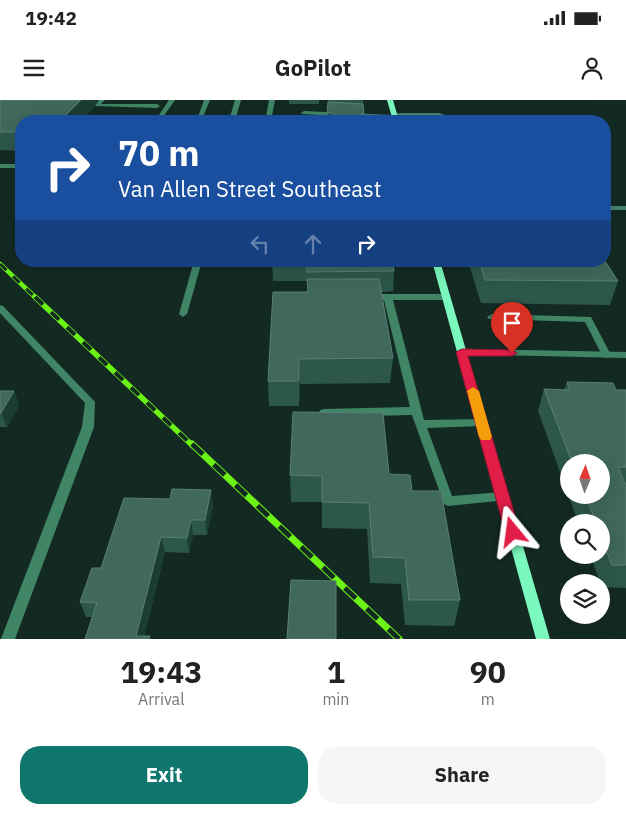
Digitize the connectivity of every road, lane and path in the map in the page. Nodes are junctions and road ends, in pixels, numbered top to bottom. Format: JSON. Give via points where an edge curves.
{"nodes":[{"id":1,"x":102,"y":100,"type":"edge"},
{"id":2,"x":172,"y":100,"type":"edge"},
{"id":3,"x":206,"y":100,"type":"edge"},
{"id":4,"x":238,"y":100,"type":"edge"},
{"id":5,"x":272,"y":100,"type":"edge"},
{"id":6,"x":390,"y":100,"type":"edge"},
{"id":7,"x":157,"y":106,"type":"dead end"},
{"id":8,"x":304,"y":113,"type":"dead end"},
{"id":9,"x":162,"y":115,"type":"edge"},
{"id":10,"x":201,"y":115,"type":"edge"},
{"id":11,"x":234,"y":115,"type":"edge"},
{"id":12,"x":269,"y":115,"type":"edge"},
{"id":13,"x":352,"y":115,"type":"edge"},
{"id":14,"x":394,"y":115,"type":"edge"},
{"id":15,"x":0,"y":166,"type":"edge"},
{"id":16,"x":15,"y":166,"type":"edge"},
{"id":17,"x":611,"y":208,"type":"edge"},
{"id":18,"x":626,"y":208,"type":"edge"},
{"id":19,"x":196,"y":267,"type":"edge"},
{"id":20,"x":438,"y":267,"type":"edge"},
{"id":21,"x":446,"y":296,"type":"junction"},
{"id":22,"x":369,"y":297,"type":"edge"},
{"id":23,"x":388,"y":297,"type":"junction"},
{"id":24,"x":0,"y":308,"type":"edge"},
{"id":25,"x":183,"y":314,"type":"dead end"},
{"id":26,"x":492,"y":316,"type":"dead end"},
{"id":27,"x":462,"y":352,"type":"junction"},
{"id":28,"x":606,"y":355,"type":"junction"},
{"id":29,"x":626,"y":355,"type":"edge"},
{"id":30,"x":416,"y":411,"type":"junction"},
{"id":31,"x":324,"y":413,"type":"edge"},
{"id":32,"x":482,"y":422,"type":"junction"},
{"id":33,"x":420,"y":424,"type":"junction"},
{"id":34,"x":503,"y":497,"type":"junction"},
{"id":35,"x":8,"y":639,"type":"edge"},
{"id":36,"x":543,"y":639,"type":"edge"}],
"edges":[{"from":1,"to":7,"type":"street","via":[[97,105]]},
{"from":2,"to":9,"type":"street"},
{"from":3,"to":10,"type":"street"},
{"from":4,"to":11,"type":"street"},
{"from":5,"to":12,"type":"street"},
{"from":6,"to":14,"type":"street"},
{"from":8,"to":13,"type":"street"},
{"from":15,"to":16,"type":"street"},
{"from":17,"to":18,"type":"street"},
{"from":19,"to":25,"type":"street"},
{"from":20,"to":21,"type":"street"},
{"from":21,"to":23,"type":"street"},
{"from":21,"to":27,"type":"street"},
{"from":22,"to":23,"type":"street"},
{"from":23,"to":30,"type":"street"},
{"from":24,"to":35,"type":"street","via":[[90,402],[88,427]]},
{"from":26,"to":28,"type":"street","via":[[588,319]]},
{"from":27,"to":28,"type":"street"},
{"from":27,"to":32,"type":"street"},
{"from":28,"to":29,"type":"street"},
{"from":30,"to":31,"type":"street"},
{"from":30,"to":33,"type":"street"},
{"from":32,"to":33,"type":"street"},
{"from":32,"to":34,"type":"street"},
{"from":33,"to":34,"type":"street","via":[[448,501]]},
{"from":34,"to":36,"type":"street"}]}
